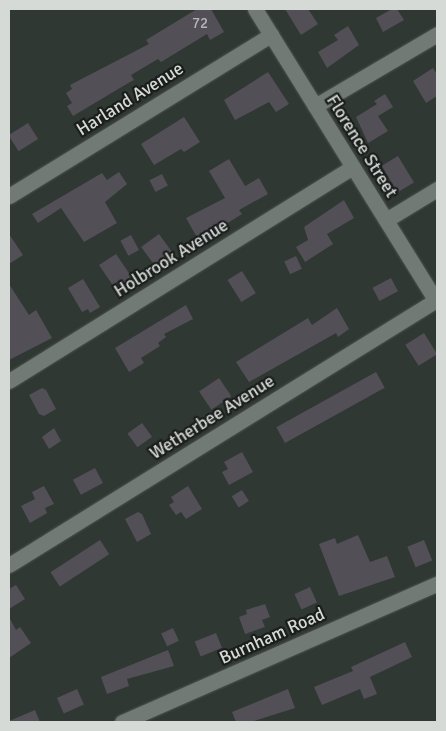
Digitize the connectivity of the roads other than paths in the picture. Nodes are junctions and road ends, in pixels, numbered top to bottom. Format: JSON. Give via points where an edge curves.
{"nodes":[{"id":1,"x":255,"y":9,"type":"edge"},
{"id":2,"x":437,"y":34,"type":"edge"},
{"id":3,"x":271,"y":35,"type":"junction"},
{"id":4,"x":315,"y":106,"type":"junction"},
{"id":5,"x":353,"y":167,"type":"junction"},
{"id":6,"x":437,"y":188,"type":"edge"},
{"id":7,"x":9,"y":196,"type":"edge"},
{"id":8,"x":386,"y":220,"type":"junction"},
{"id":9,"x":437,"y":301,"type":"edge"},
{"id":10,"x":9,"y":381,"type":"edge"},
{"id":11,"x":9,"y":565,"type":"edge"},
{"id":12,"x":437,"y":584,"type":"edge"},
{"id":13,"x":122,"y":722,"type":"edge"}],
"edges":[{"from":1,"to":3,"type":"street","name":"Florence Street"},
{"from":2,"to":4,"type":"street"},
{"from":3,"to":4,"type":"street","name":"Florence Street"},
{"from":3,"to":7,"type":"street","name":"Harland Avenue"},
{"from":4,"to":5,"type":"street","name":"Florence Street"},
{"from":5,"to":8,"type":"street","name":"Florence Street"},
{"from":5,"to":10,"type":"street","name":"Holbrook Avenue"},
{"from":6,"to":8,"type":"street"},
{"from":8,"to":9,"type":"street","name":"Florence Street"},
{"from":9,"to":11,"type":"street","name":"Wetherbee Avenue"},
{"from":12,"to":13,"type":"street","name":"Burnham Road"}]}
